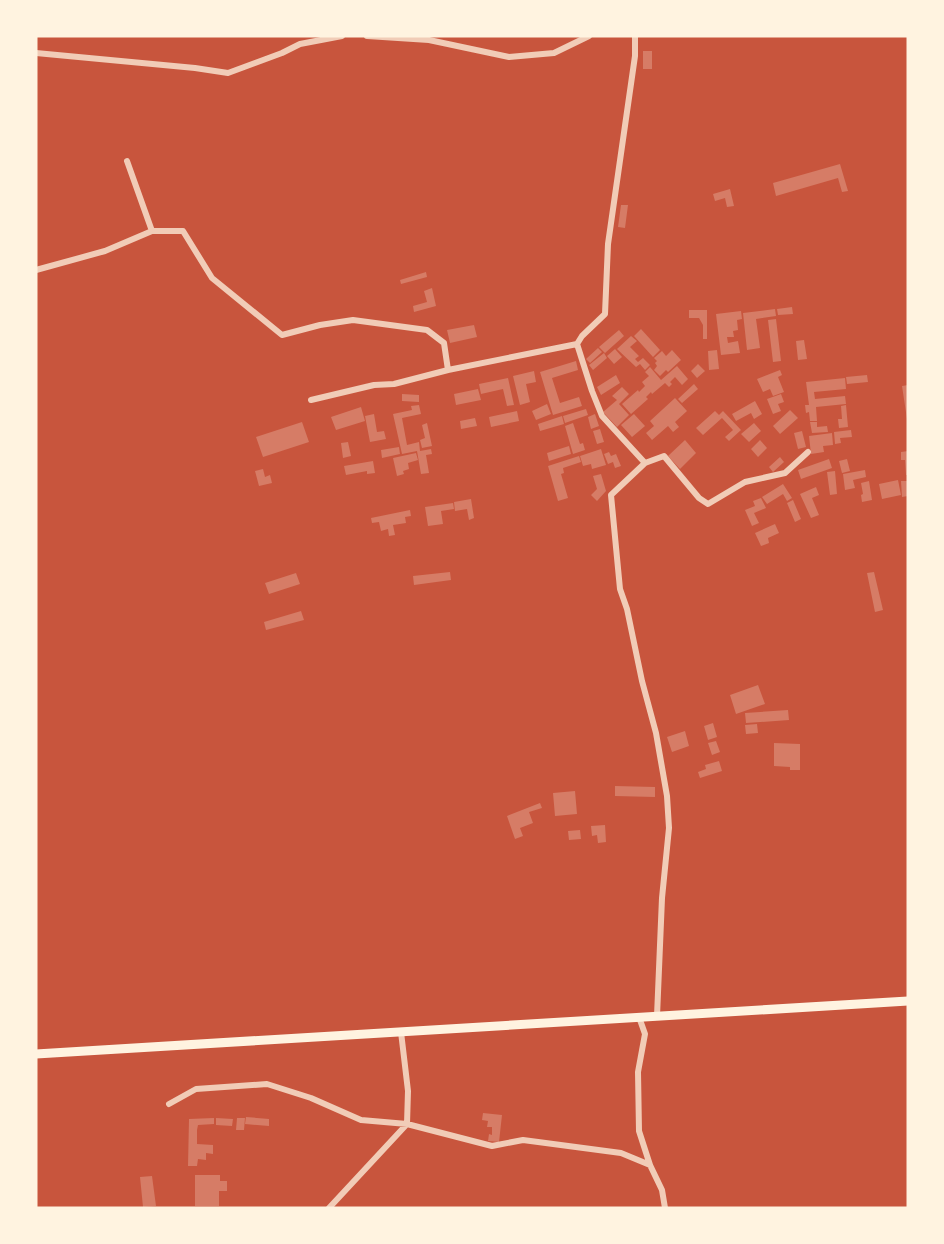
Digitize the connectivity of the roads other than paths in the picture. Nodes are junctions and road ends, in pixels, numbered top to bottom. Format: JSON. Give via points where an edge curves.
{"nodes":[{"id":1,"x":342,"y":36,"type":"edge"},
{"id":2,"x":367,"y":36,"type":"edge"},
{"id":3,"x":589,"y":36,"type":"edge"},
{"id":4,"x":635,"y":36,"type":"edge"},
{"id":5,"x":36,"y":53,"type":"edge"},
{"id":6,"x":127,"y":161,"type":"dead end"},
{"id":7,"x":152,"y":231,"type":"junction"},
{"id":8,"x":36,"y":270,"type":"edge"},
{"id":9,"x":577,"y":344,"type":"junction"},
{"id":10,"x":447,"y":370,"type":"junction"},
{"id":11,"x":311,"y":400,"type":"dead end"},
{"id":12,"x":807,"y":452,"type":"dead end"},
{"id":13,"x":645,"y":463,"type":"junction"},
{"id":14,"x":908,"y":1001,"type":"edge"},
{"id":15,"x":657,"y":1016,"type":"junction"},
{"id":16,"x":639,"y":1017,"type":"junction"},
{"id":17,"x":401,"y":1032,"type":"junction"},
{"id":18,"x":36,"y":1054,"type":"edge"},
{"id":19,"x":169,"y":1104,"type":"dead end"},
{"id":20,"x":407,"y":1124,"type":"junction"},
{"id":21,"x":650,"y":1165,"type":"junction"},
{"id":22,"x":329,"y":1208,"type":"edge"},
{"id":23,"x":665,"y":1208,"type":"edge"}],
"edges":[{"from":1,"to":5,"type":"street","via":[[300,44],[228,73]]},
{"from":2,"to":3,"type":"street","via":[[429,40],[509,57],[554,53]]},
{"from":4,"to":9,"type":"street","via":[[608,244],[605,314]]},
{"from":6,"to":7,"type":"street"},
{"from":7,"to":8,"type":"street","via":[[105,251]]},
{"from":7,"to":10,"type":"street","via":[[183,231],[212,278],[282,335],[353,320],[427,330],[444,343]]},
{"from":9,"to":10,"type":"street"},
{"from":9,"to":13,"type":"street","via":[[602,416]]},
{"from":10,"to":11,"type":"street"},
{"from":12,"to":13,"type":"street","via":[[784,473],[745,482],[708,504],[664,456]]},
{"from":13,"to":15,"type":"street","via":[[611,495],[621,589],[667,796],[669,828]]},
{"from":14,"to":15,"type":"highway"},
{"from":15,"to":16,"type":"highway"},
{"from":16,"to":17,"type":"highway"},
{"from":16,"to":21,"type":"street","via":[[645,1034],[638,1072],[639,1131]]},
{"from":17,"to":18,"type":"highway"},
{"from":17,"to":20,"type":"street","via":[[408,1091]]},
{"from":19,"to":20,"type":"street","via":[[196,1089],[267,1084],[361,1120]]},
{"from":20,"to":21,"type":"street","via":[[492,1146],[523,1140],[621,1153]]},
{"from":20,"to":22,"type":"street"},
{"from":21,"to":23,"type":"street","via":[[662,1190]]}]}
